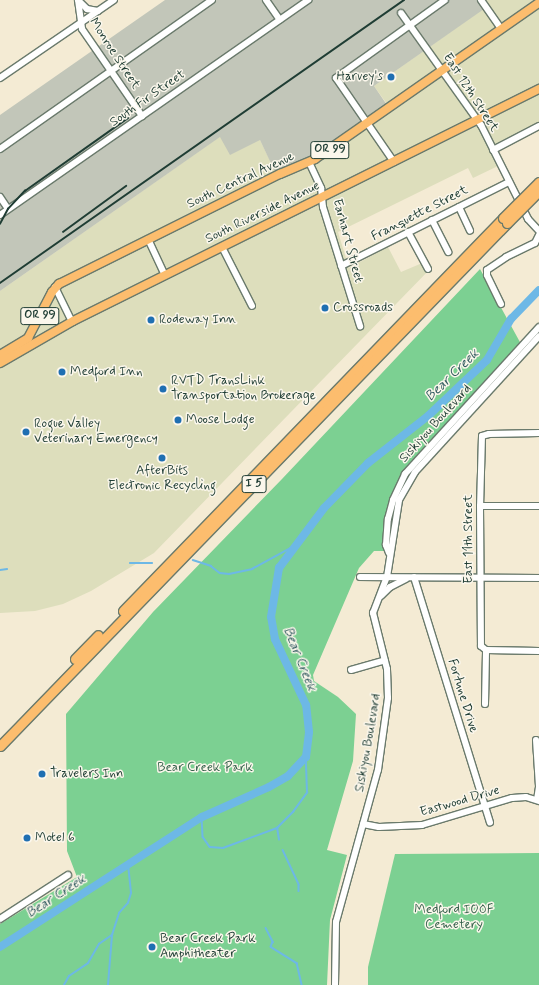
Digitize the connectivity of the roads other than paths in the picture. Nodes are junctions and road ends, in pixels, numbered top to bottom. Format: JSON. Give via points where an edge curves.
{"nodes":[{"id":1,"x":78,"y":0,"type":"edge"},
{"id":2,"x":114,"y":0,"type":"edge"},
{"id":3,"x":212,"y":0,"type":"edge"},
{"id":4,"x":266,"y":0,"type":"edge"},
{"id":5,"x":308,"y":0,"type":"edge"},
{"id":6,"x":445,"y":0,"type":"edge"},
{"id":7,"x":481,"y":0,"type":"edge"},
{"id":8,"x":539,"y":3,"type":"edge"},
{"id":9,"x":98,"y":11,"type":"junction"},
{"id":10,"x":401,"y":12,"type":"dead end"},
{"id":11,"x":280,"y":20,"type":"junction"},
{"id":12,"x":79,"y":23,"type":"junction"},
{"id":13,"x":410,"y":25,"type":"junction"},
{"id":14,"x":501,"y":30,"type":"junction"},
{"id":15,"x":443,"y":70,"type":"junction"},
{"id":16,"x":111,"y":71,"type":"junction"},
{"id":17,"x":0,"y":78,"type":"edge"},
{"id":18,"x":539,"y":89,"type":"edge"},
{"id":19,"x":142,"y":116,"type":"junction"},
{"id":20,"x":478,"y":121,"type":"junction"},
{"id":21,"x":368,"y":123,"type":"junction"},
{"id":22,"x":539,"y":126,"type":"edge"},
{"id":23,"x":0,"y":149,"type":"edge"},
{"id":24,"x":493,"y":150,"type":"junction"},
{"id":25,"x":309,"y":162,"type":"junction"},
{"id":26,"x":394,"y":162,"type":"junction"},
{"id":27,"x":509,"y":182,"type":"junction"},
{"id":28,"x":539,"y":182,"type":"edge"},
{"id":29,"x":539,"y":191,"type":"edge"},
{"id":30,"x":0,"y":197,"type":"edge"},
{"id":31,"x":323,"y":197,"type":"junction"},
{"id":32,"x":459,"y":207,"type":"junction"},
{"id":33,"x":8,"y":209,"type":"junction"},
{"id":34,"x":0,"y":215,"type":"edge"},
{"id":35,"x":432,"y":220,"type":"junction"},
{"id":36,"x":505,"y":220,"type":"junction"},
{"id":37,"x":470,"y":231,"type":"dead end"},
{"id":38,"x":539,"y":231,"type":"edge"},
{"id":39,"x":408,"y":232,"type":"junction"},
{"id":40,"x":539,"y":235,"type":"edge"},
{"id":41,"x":148,"y":239,"type":"junction"},
{"id":42,"x":222,"y":247,"type":"junction"},
{"id":43,"x":448,"y":252,"type":"dead end"},
{"id":44,"x":341,"y":266,"type":"junction"},
{"id":45,"x":428,"y":269,"type":"dead end"},
{"id":46,"x":165,"y":275,"type":"junction"},
{"id":47,"x":55,"y":288,"type":"junction"},
{"id":48,"x":501,"y":304,"type":"dead end"},
{"id":49,"x":252,"y":306,"type":"dead end"},
{"id":50,"x":72,"y":322,"type":"junction"},
{"id":51,"x":35,"y":326,"type":"junction"},
{"id":52,"x":360,"y":326,"type":"dead end"},
{"id":53,"x":539,"y":327,"type":"edge"},
{"id":54,"x":52,"y":334,"type":"junction"},
{"id":55,"x":539,"y":336,"type":"edge"},
{"id":56,"x":0,"y":355,"type":"edge"},
{"id":57,"x":0,"y":363,"type":"edge"},
{"id":58,"x":539,"y":433,"type":"edge"},
{"id":59,"x":480,"y":506,"type":"junction"},
{"id":60,"x":539,"y":506,"type":"edge"},
{"id":61,"x":389,"y":553,"type":"junction"},
{"id":62,"x":360,"y":577,"type":"dead end"},
{"id":63,"x":387,"y":577,"type":"junction"},
{"id":64,"x":411,"y":578,"type":"junction"},
{"id":65,"x":481,"y":578,"type":"junction"},
{"id":66,"x":539,"y":578,"type":"edge"},
{"id":67,"x":376,"y":602,"type":"junction"},
{"id":68,"x":486,"y":650,"type":"junction"},
{"id":69,"x":539,"y":650,"type":"edge"},
{"id":70,"x":385,"y":660,"type":"junction"},
{"id":71,"x":351,"y":670,"type":"dead end"},
{"id":72,"x":485,"y":704,"type":"dead end"},
{"id":73,"x":0,"y":737,"type":"edge"},
{"id":74,"x":536,"y":740,"type":"dead end"},
{"id":75,"x":0,"y":746,"type":"edge"},
{"id":76,"x":538,"y":800,"type":"edge"},
{"id":77,"x":485,"y":806,"type":"junction"},
{"id":78,"x":490,"y":822,"type":"dead end"},
{"id":79,"x":363,"y":824,"type":"junction"},
{"id":80,"x":68,"y":875,"type":"dead end"},
{"id":81,"x":0,"y":919,"type":"edge"},
{"id":82,"x":335,"y":985,"type":"edge"}],
"edges":[{"from":1,"to":9,"type":"street","via":[[87,9]]},
{"from":1,"to":12,"type":"street","name":"Monroe Street"},
{"from":2,"to":9,"type":"street"},
{"from":3,"to":16,"type":"street"},
{"from":4,"to":11,"type":"street"},
{"from":5,"to":11,"type":"street","name":"South Fir Street"},
{"from":6,"to":13,"type":"street"},
{"from":7,"to":14,"type":"street"},
{"from":8,"to":14,"type":"main road","name":"South Central Avenue","number":"OR 99"},
{"from":9,"to":12,"type":"street"},
{"from":10,"to":13,"type":"street","name":"East 12th Street"},
{"from":11,"to":19,"type":"street","name":"South Fir Street"},
{"from":12,"to":16,"type":"street","name":"Monroe Street"},
{"from":12,"to":17,"type":"street"},
{"from":13,"to":15,"type":"street","name":"East 12th Street"},
{"from":13,"to":21,"type":"street","via":[[336,78]]},
{"from":14,"to":15,"type":"main road","name":"South Central Avenue","number":"OR 99"},
{"from":15,"to":20,"type":"street","name":"East 12th Street"},
{"from":15,"to":21,"type":"main road","name":"South Central Avenue","number":"OR 99"},
{"from":16,"to":19,"type":"street","name":"Monroe Street"},
{"from":16,"to":23,"type":"street"},
{"from":18,"to":20,"type":"main road","name":"South Riverside Avenue","number":"OR 99"},
{"from":19,"to":33,"type":"street","name":"South Fir Street"},
{"from":20,"to":24,"type":"street","name":"East 12th Street"},
{"from":20,"to":26,"type":"main road","name":"South Riverside Avenue","number":"OR 99"},
{"from":21,"to":25,"type":"main road","name":"South Central Avenue","number":"OR 99"},
{"from":21,"to":26,"type":"street"},
{"from":22,"to":24,"type":"street"},
{"from":24,"to":27,"type":"street","name":"East 12th Street"},
{"from":25,"to":31,"type":"street","name":"Earhart Street"},
{"from":25,"to":41,"type":"main road","name":"South Central Avenue","number":"OR 99"},
{"from":26,"to":31,"type":"main road","name":"South Riverside Avenue","number":"OR 99"},
{"from":27,"to":32,"type":"street","name":"Franquette Street"},
{"from":27,"to":38,"type":"street","name":"East 12th Street","via":[[528,219]]},
{"from":28,"to":36,"type":"highway","number":"I 5","bridge":true},
{"from":29,"to":36,"type":"highway","number":"I 5","bridge":true},
{"from":30,"to":33,"type":"street"},
{"from":31,"to":42,"type":"main road","name":"South Riverside Avenue","number":"OR 99"},
{"from":31,"to":44,"type":"street","name":"Earhart Street","via":[[323,206]]},
{"from":32,"to":35,"type":"street","name":"Franquette Street"},
{"from":32,"to":37,"type":"street"},
{"from":33,"to":34,"type":"street","name":"South Fir Street"},
{"from":35,"to":39,"type":"street","name":"Franquette Street"},
{"from":35,"to":43,"type":"street"},
{"from":36,"to":73,"type":"highway","number":"I 5"},
{"from":36,"to":75,"type":"highway","number":"I 5"},
{"from":39,"to":44,"type":"street","name":"Franquette Street"},
{"from":39,"to":45,"type":"street"},
{"from":40,"to":48,"type":"street","via":[[535,244],[506,256],[489,268],[487,272]]},
{"from":41,"to":46,"type":"street"},
{"from":41,"to":47,"type":"main road","name":"South Central Avenue","number":"OR 99"},
{"from":42,"to":46,"type":"main road","name":"South Riverside Avenue","number":"OR 99"},
{"from":42,"to":49,"type":"street"},
{"from":44,"to":52,"type":"street","name":"Earhart Street"},
{"from":46,"to":50,"type":"main road","name":"South Riverside Avenue","number":"OR 99"},
{"from":47,"to":50,"type":"street"},
{"from":47,"to":51,"type":"main road","name":"South Central Avenue","number":"OR 99"},
{"from":50,"to":54,"type":"main road","name":"South Riverside Avenue","number":"OR 99"},
{"from":51,"to":54,"type":"main road","via":[[37,335]]},
{"from":51,"to":56,"type":"main road","name":"South Central Avenue","number":"OR 99","via":[[23,343]]},
{"from":53,"to":61,"type":"street","name":"Siskiyou Boulevard","via":[[405,474],[388,519],[386,545]]},
{"from":54,"to":57,"type":"main road","name":"South Riverside Avenue","number":"OR 99"},
{"from":55,"to":61,"type":"street","name":"Siskiyou Boulevard","via":[[411,478],[397,507]]},
{"from":58,"to":59,"type":"street","name":"East 11th Street","via":[[489,434],[481,439]]},
{"from":59,"to":60,"type":"street"},
{"from":59,"to":65,"type":"street","name":"East 11th Street"},
{"from":61,"to":63,"type":"street","name":"Siskiyou Boulevard"},
{"from":62,"to":63,"type":"street"},
{"from":63,"to":64,"type":"street"},
{"from":63,"to":67,"type":"street","name":"Siskiyou Boulevard"},
{"from":64,"to":65,"type":"street"},
{"from":64,"to":67,"type":"street","via":[[390,587]]},
{"from":64,"to":77,"type":"street","name":"Fortune Drive"},
{"from":65,"to":66,"type":"street"},
{"from":65,"to":68,"type":"street","name":"East 11th Street","via":[[481,646]]},
{"from":67,"to":70,"type":"street","name":"Siskiyou Boulevard","via":[[374,621]]},
{"from":68,"to":69,"type":"street"},
{"from":68,"to":72,"type":"street"},
{"from":70,"to":71,"type":"street"},
{"from":70,"to":79,"type":"street","name":"Siskiyou Boulevard","via":[[389,689],[385,719],[378,770]]},
{"from":74,"to":76,"type":"street"},
{"from":76,"to":77,"type":"street","name":"Eastwood Drive","via":[[516,797]]},
{"from":77,"to":78,"type":"street","name":"Fortune Drive"},
{"from":77,"to":79,"type":"street","name":"Eastwood Drive","via":[[422,825],[379,827]]},
{"from":79,"to":82,"type":"street","name":"Siskiyou Boulevard","via":[[336,922]]},
{"from":80,"to":81,"type":"street"}]}
